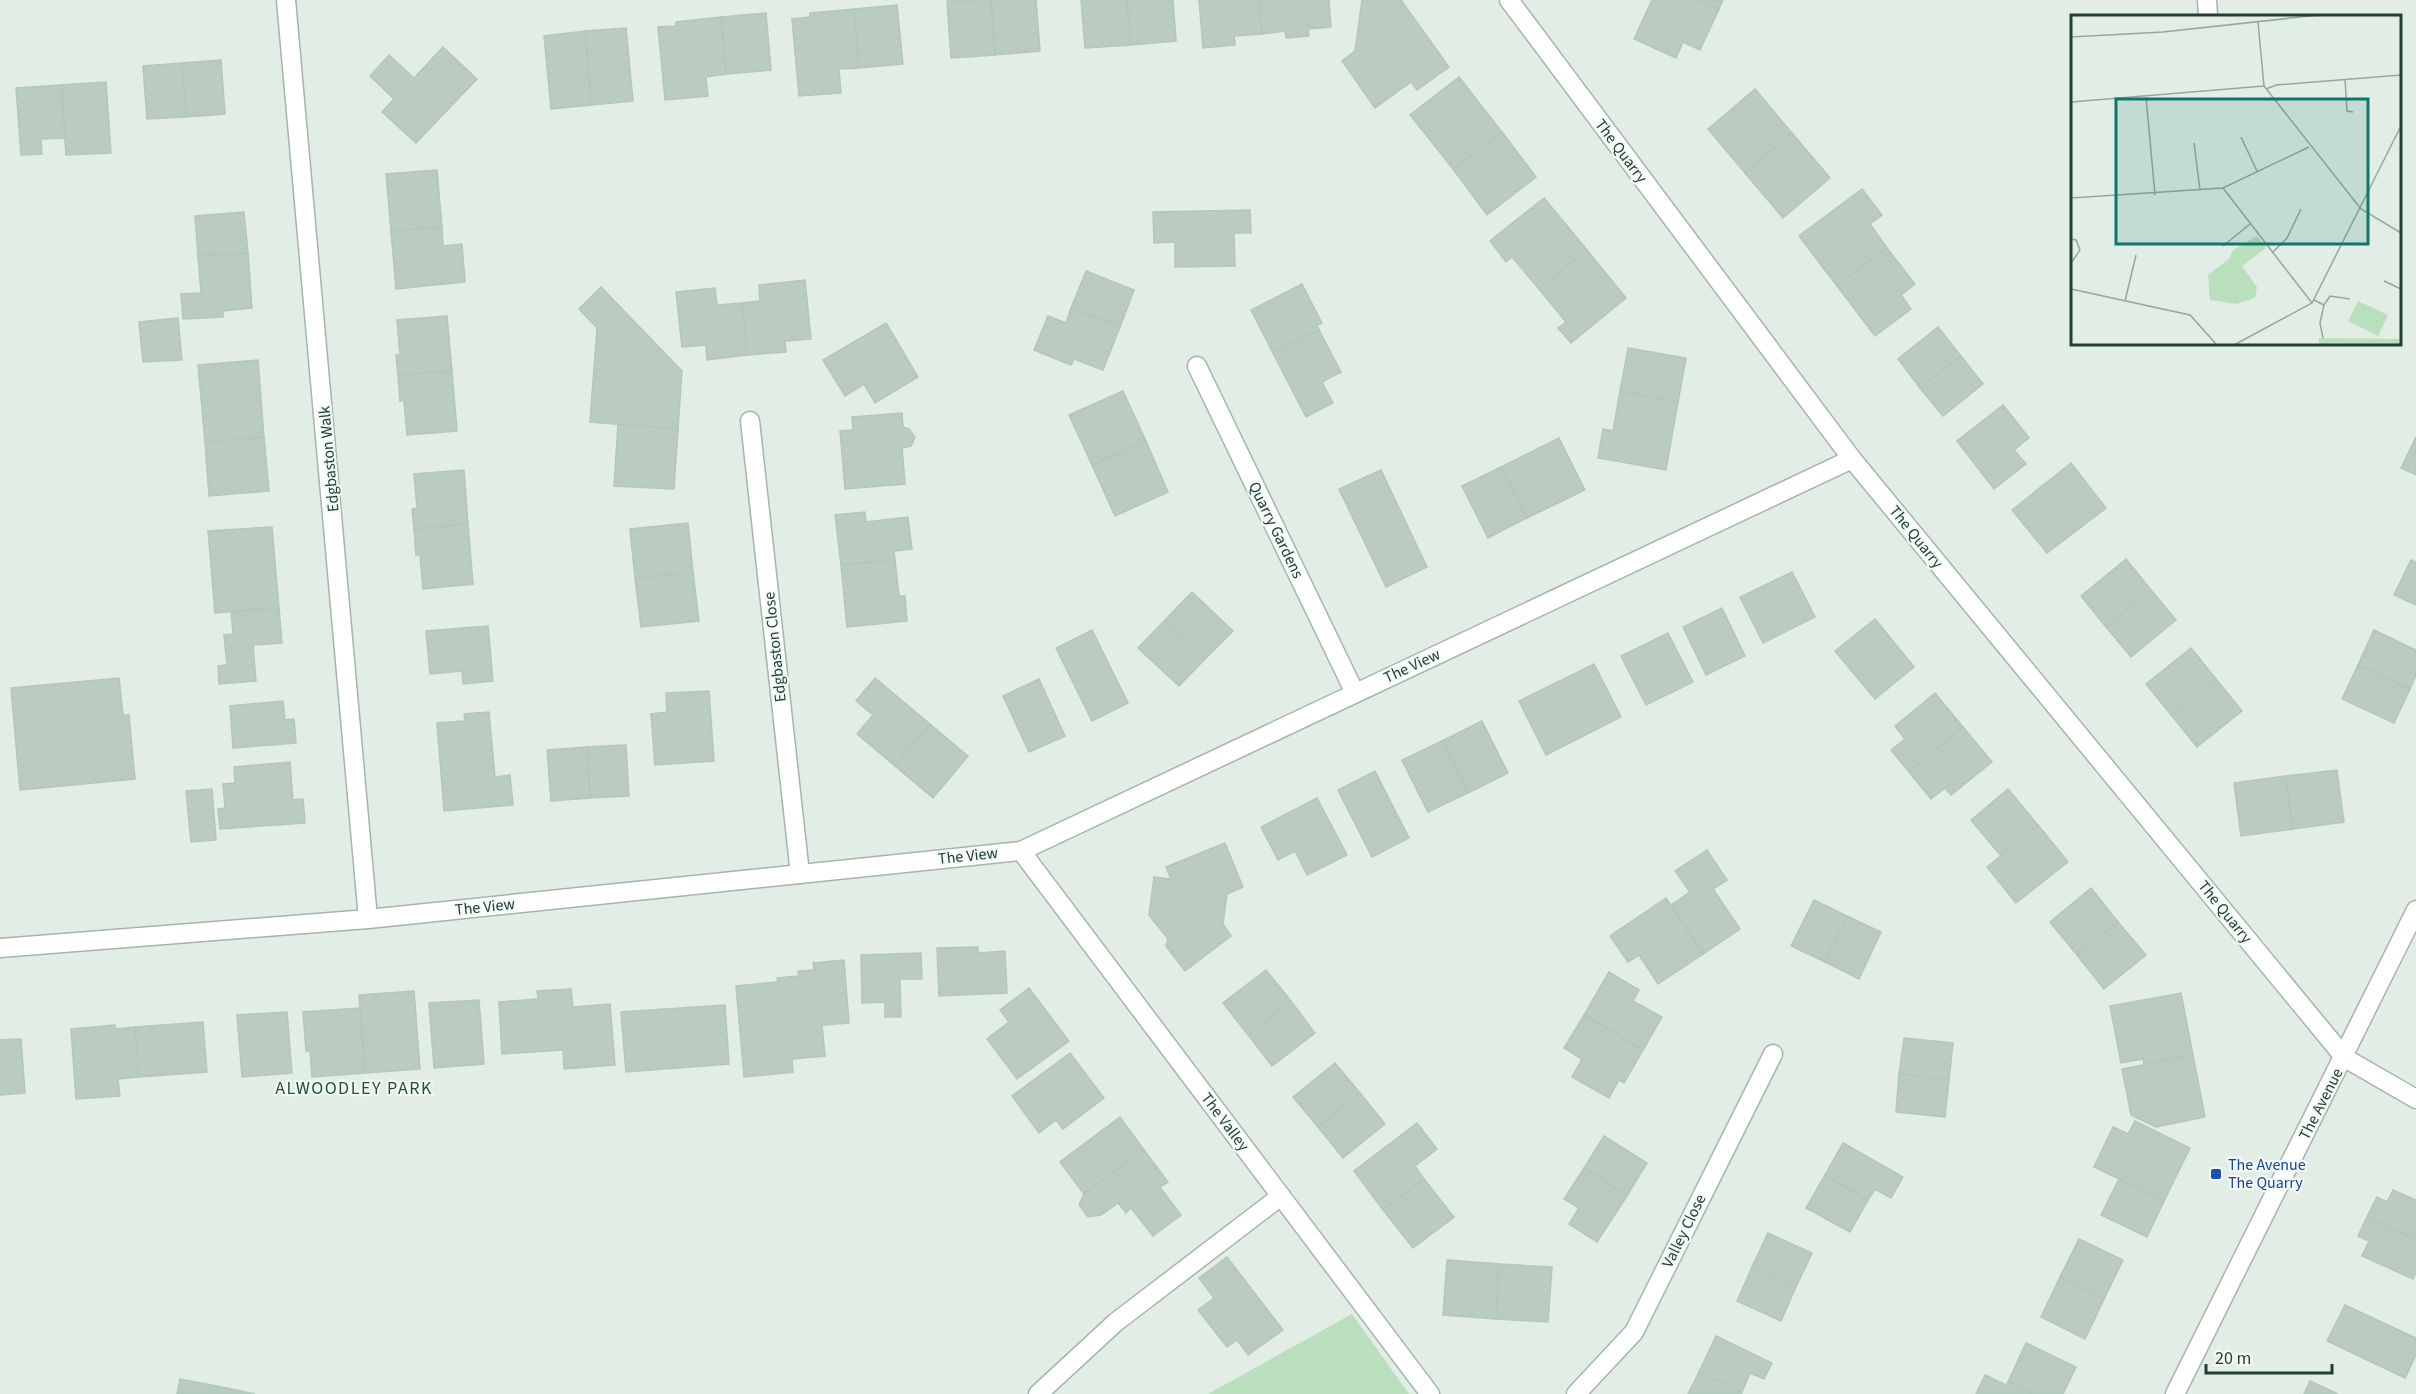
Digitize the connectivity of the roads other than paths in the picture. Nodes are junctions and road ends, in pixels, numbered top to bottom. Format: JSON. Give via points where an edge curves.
{"nodes":[{"id":1,"x":286,"y":0,"type":"edge"},
{"id":2,"x":1509,"y":0,"type":"edge"},
{"id":3,"x":2207,"y":0,"type":"edge"},
{"id":4,"x":2208,"y":15,"type":"edge"},
{"id":5,"x":1197,"y":366,"type":"dead end"},
{"id":6,"x":750,"y":421,"type":"dead end"},
{"id":7,"x":1852,"y":459,"type":"junction"},
{"id":8,"x":1354,"y":693,"type":"junction"},
{"id":9,"x":1021,"y":850,"type":"junction"},
{"id":10,"x":800,"y":874,"type":"junction"},
{"id":11,"x":2416,"y":910,"type":"edge"},
{"id":12,"x":368,"y":919,"type":"junction"},
{"id":13,"x":0,"y":948,"type":"edge"},
{"id":14,"x":1773,"y":1054,"type":"dead end"},
{"id":15,"x":2344,"y":1058,"type":"junction"},
{"id":16,"x":2416,"y":1099,"type":"edge"},
{"id":17,"x":1281,"y":1196,"type":"junction"},
{"id":18,"x":1038,"y":1394,"type":"edge"},
{"id":19,"x":1430,"y":1394,"type":"edge"},
{"id":20,"x":1576,"y":1394,"type":"edge"},
{"id":21,"x":2175,"y":1394,"type":"edge"}],
"edges":[{"from":1,"to":12,"type":"street","name":"Edgbaston Walk"},
{"from":2,"to":7,"type":"street","name":"The Quarry"},
{"from":3,"to":4,"type":"street"},
{"from":5,"to":8,"type":"street","name":"Quarry Gardens"},
{"from":6,"to":10,"type":"street","name":"Edgbaston Close"},
{"from":7,"to":8,"type":"street","name":"The View"},
{"from":7,"to":15,"type":"street","name":"The Quarry"},
{"from":8,"to":9,"type":"street","name":"The View"},
{"from":9,"to":10,"type":"street","name":"The View"},
{"from":9,"to":17,"type":"street","name":"The Valley"},
{"from":10,"to":12,"type":"street","name":"The View"},
{"from":11,"to":15,"type":"street","name":"The Avenue"},
{"from":12,"to":13,"type":"street","name":"The View"},
{"from":14,"to":20,"type":"street","name":"Valley Close","via":[[1634,1332]]},
{"from":15,"to":16,"type":"street"},
{"from":15,"to":21,"type":"street","name":"The Avenue"},
{"from":17,"to":18,"type":"street","via":[[1116,1322]]},
{"from":17,"to":19,"type":"street","name":"The Valley"}]}
